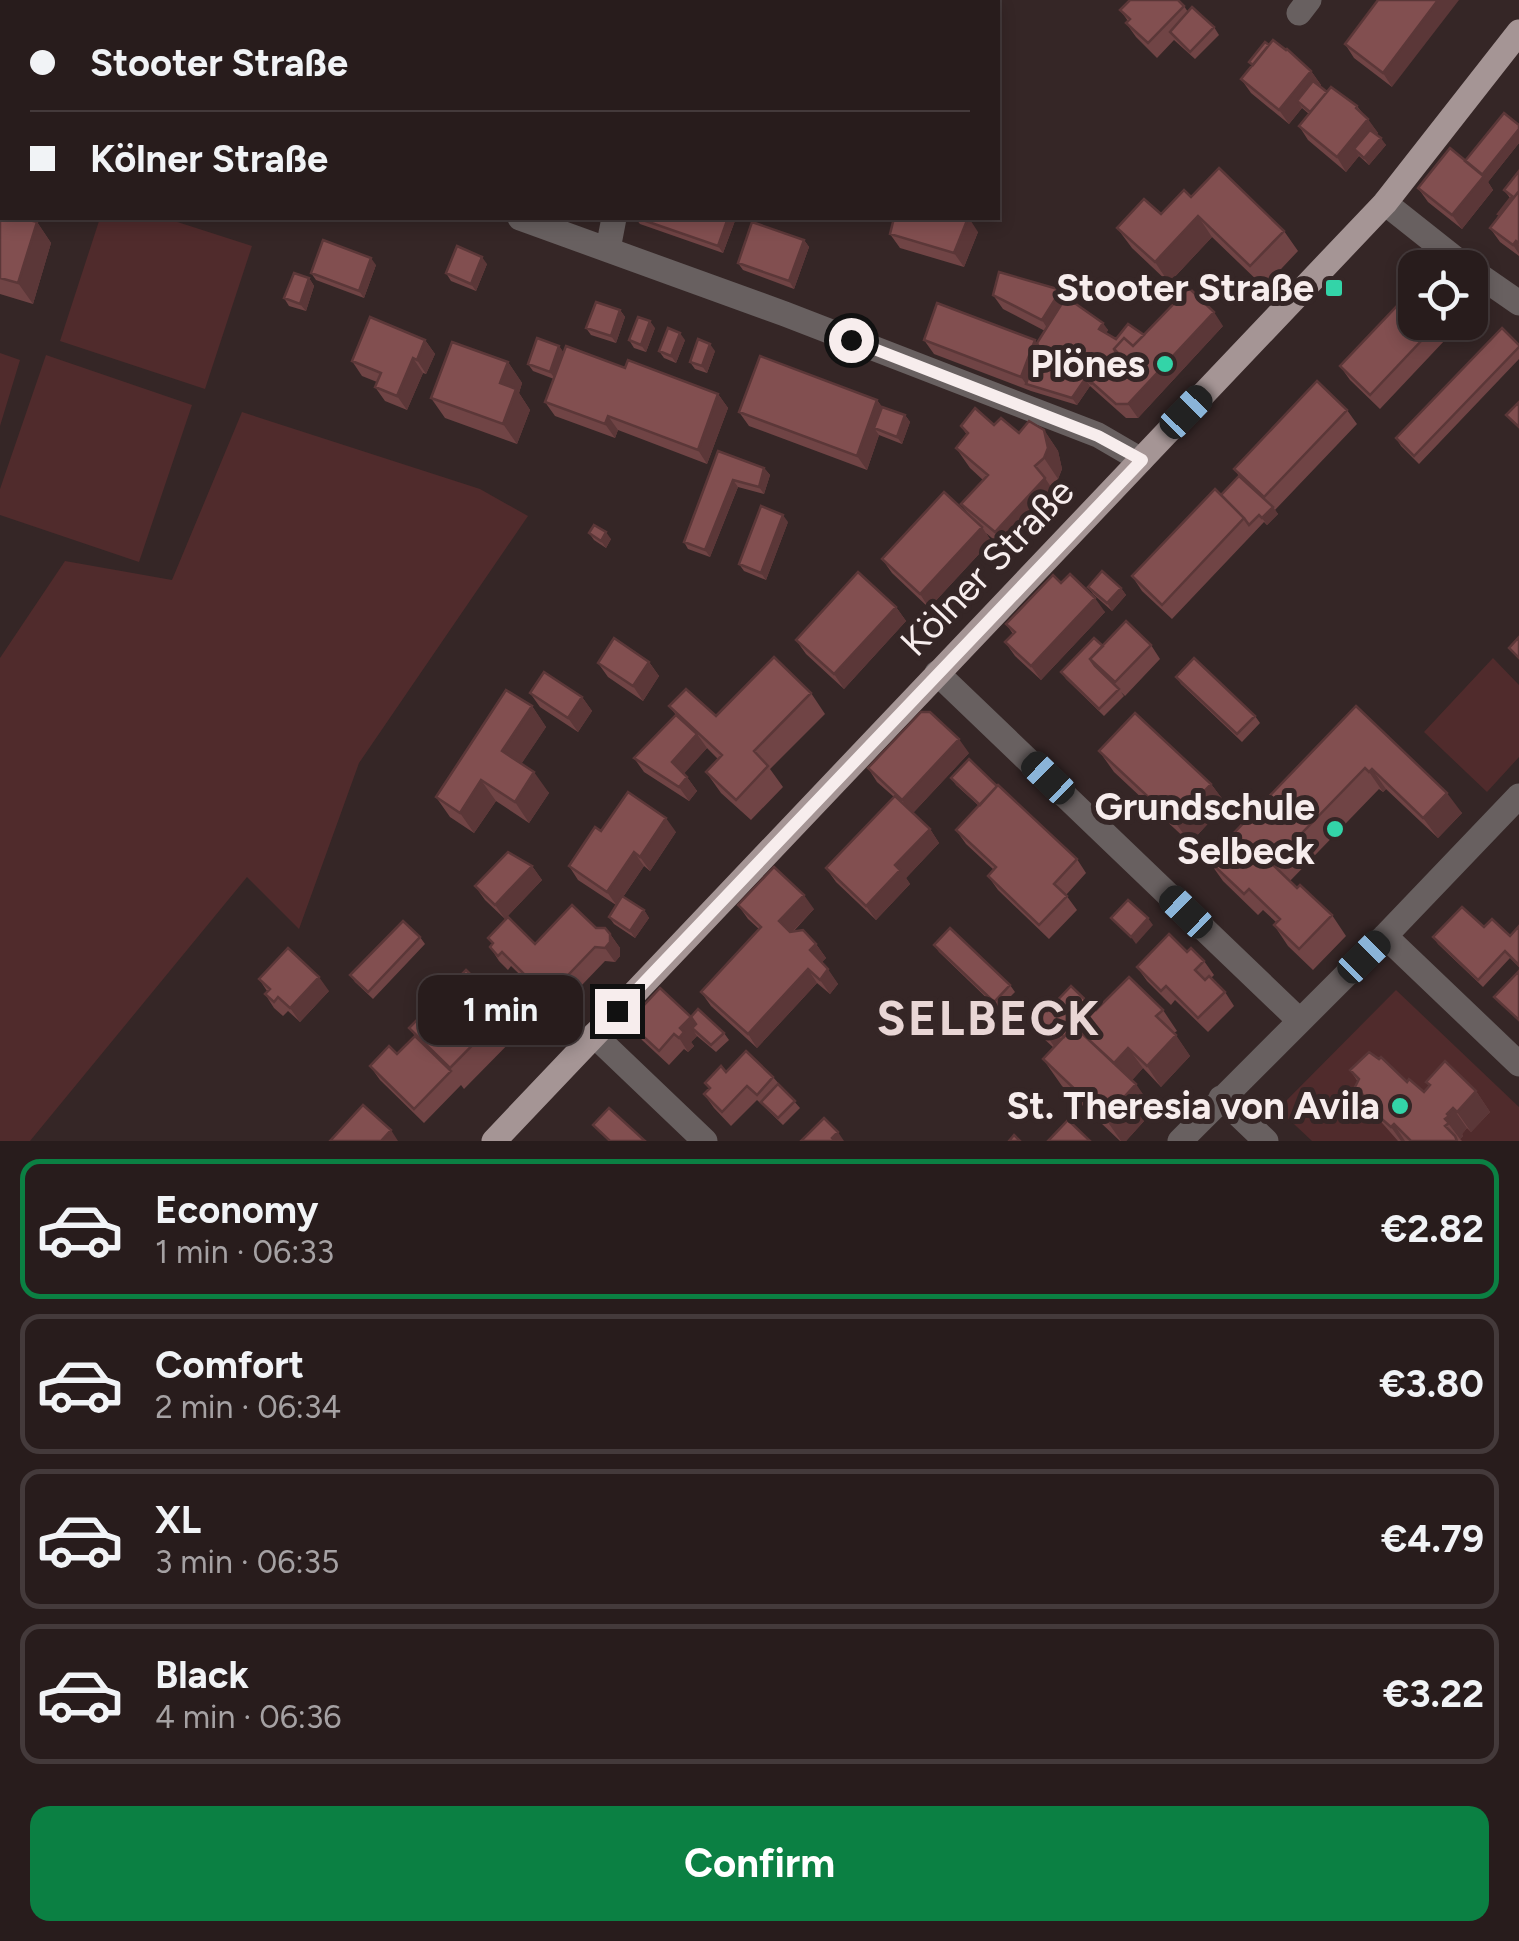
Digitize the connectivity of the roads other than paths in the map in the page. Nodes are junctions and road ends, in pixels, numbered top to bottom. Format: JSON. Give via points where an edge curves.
{"nodes":[{"id":1,"x":1519,"y":32,"type":"edge"},
{"id":2,"x":1384,"y":203,"type":"junction"},
{"id":3,"x":526,"y":220,"type":"edge"},
{"id":4,"x":614,"y":220,"type":"edge"},
{"id":5,"x":608,"y":249,"type":"junction"},
{"id":6,"x":1445,"y":250,"type":"edge"},
{"id":7,"x":1488,"y":281,"type":"edge"},
{"id":8,"x":1519,"y":303,"type":"edge"},
{"id":9,"x":1142,"y":460,"type":"junction"},
{"id":10,"x":938,"y":673,"type":"junction"},
{"id":11,"x":1519,"y":796,"type":"edge"},
{"id":12,"x":1385,"y":936,"type":"junction"},
{"id":13,"x":1299,"y":1020,"type":"junction"},
{"id":14,"x":594,"y":1035,"type":"junction"},
{"id":15,"x":1519,"y":1064,"type":"edge"},
{"id":16,"x":1222,"y":1098,"type":"junction"},
{"id":17,"x":494,"y":1141,"type":"edge"},
{"id":18,"x":705,"y":1141,"type":"edge"},
{"id":19,"x":1180,"y":1141,"type":"edge"},
{"id":20,"x":1266,"y":1141,"type":"edge"}],
"edges":[{"from":1,"to":2,"type":"main road","name":"Kölner Straße"},
{"from":2,"to":6,"type":"street"},
{"from":2,"to":9,"type":"main road","name":"Kölner Straße"},
{"from":3,"to":5,"type":"street"},
{"from":4,"to":5,"type":"street"},
{"from":5,"to":9,"type":"street","via":[[1082,429]]},
{"from":7,"to":8,"type":"street"},
{"from":9,"to":10,"type":"main road","name":"Kölner Straße"},
{"from":10,"to":13,"type":"street"},
{"from":10,"to":14,"type":"main road","name":"Kölner Straße"},
{"from":11,"to":12,"type":"street"},
{"from":12,"to":13,"type":"street"},
{"from":12,"to":15,"type":"street"},
{"from":13,"to":16,"type":"street"},
{"from":14,"to":17,"type":"main road","name":"Kölner Straße"},
{"from":14,"to":18,"type":"street"},
{"from":16,"to":19,"type":"street"},
{"from":16,"to":20,"type":"street"}]}
